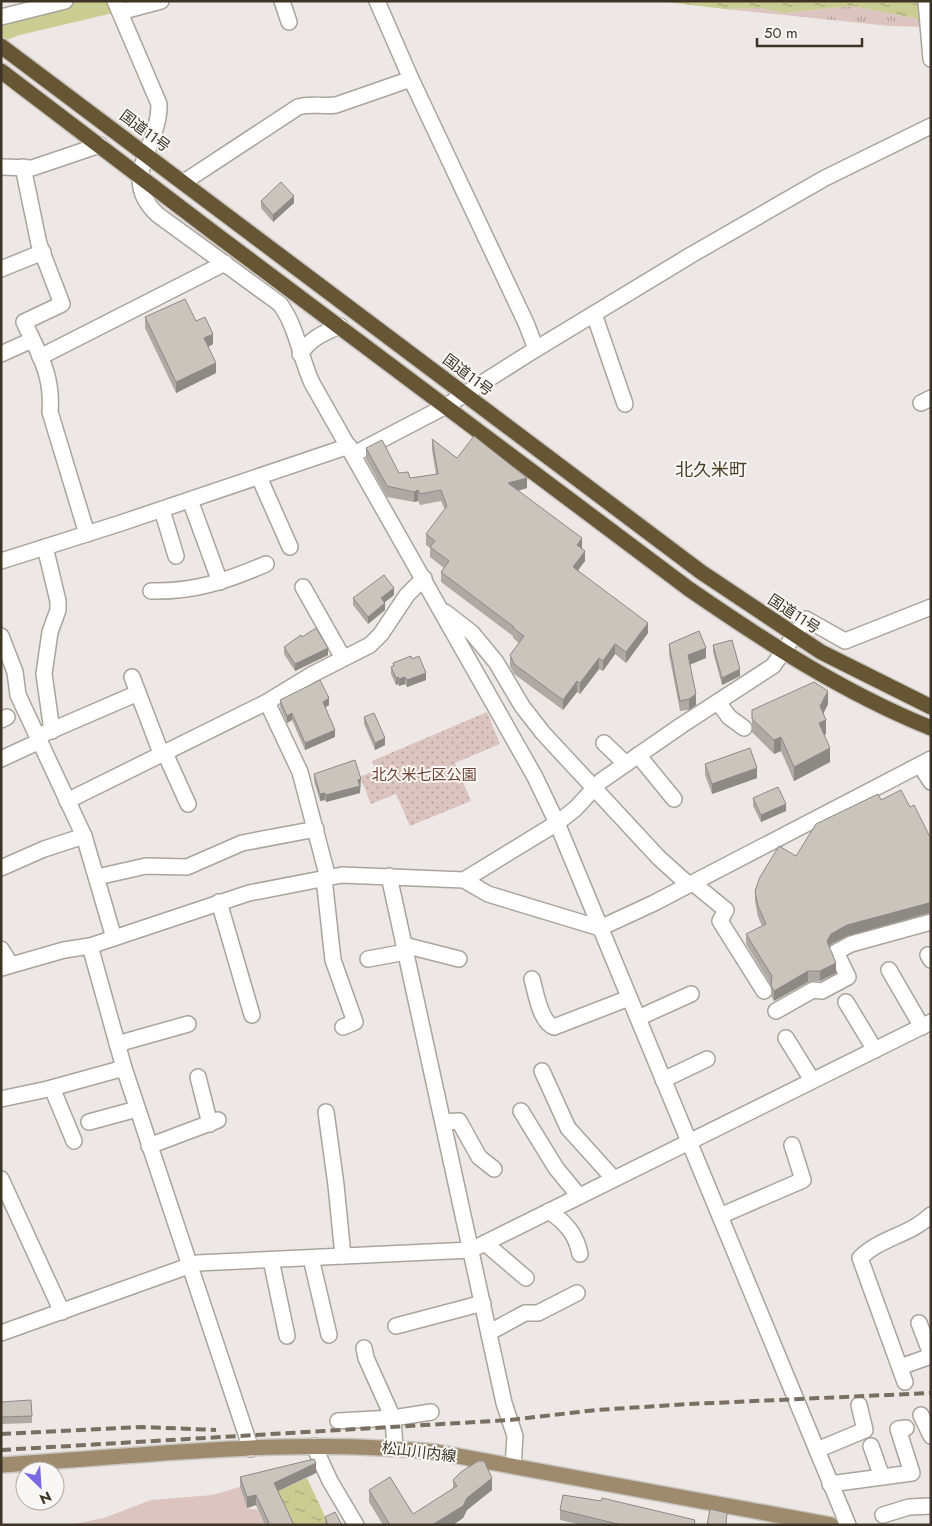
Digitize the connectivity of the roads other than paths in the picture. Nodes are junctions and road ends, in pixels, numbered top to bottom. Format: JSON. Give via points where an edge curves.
{"nodes":[{"id":1,"x":65,"y":1,"type":"edge"},
{"id":2,"x":161,"y":1,"type":"edge"},
{"id":3,"x":282,"y":1,"type":"edge"},
{"id":4,"x":378,"y":1,"type":"edge"},
{"id":5,"x":926,"y":1,"type":"edge"},
{"id":6,"x":118,"y":7,"type":"edge"},
{"id":7,"x":1,"y":17,"type":"edge"},
{"id":8,"x":289,"y":22,"type":"dead end"},
{"id":9,"x":929,"y":39,"type":"edge"},
{"id":10,"x":1,"y":46,"type":"edge"},
{"id":11,"x":931,"y":59,"type":"edge"},
{"id":12,"x":1,"y":71,"type":"edge"},
{"id":13,"x":410,"y":79,"type":"junction"},
{"id":14,"x":931,"y":126,"type":"edge"},
{"id":15,"x":100,"y":145,"type":"junction"},
{"id":16,"x":146,"y":155,"type":"junction"},
{"id":17,"x":1,"y":167,"type":"edge"},
{"id":18,"x":23,"y":167,"type":"junction"},
{"id":19,"x":140,"y":176,"type":"junction"},
{"id":20,"x":184,"y":182,"type":"junction"},
{"id":21,"x":43,"y":252,"type":"junction"},
{"id":22,"x":225,"y":263,"type":"junction"},
{"id":23,"x":1,"y":270,"type":"edge"},
{"id":24,"x":594,"y":314,"type":"junction"},
{"id":25,"x":340,"y":326,"type":"junction"},
{"id":26,"x":32,"y":340,"type":"junction"},
{"id":27,"x":536,"y":349,"type":"junction"},
{"id":28,"x":1,"y":354,"type":"edge"},
{"id":29,"x":300,"y":354,"type":"junction"},
{"id":30,"x":40,"y":357,"type":"junction"},
{"id":31,"x":464,"y":394,"type":"junction"},
{"id":32,"x":625,"y":404,"type":"dead end"},
{"id":33,"x":446,"y":406,"type":"junction"},
{"id":34,"x":352,"y":450,"type":"junction"},
{"id":35,"x":259,"y":477,"type":"junction"},
{"id":36,"x":190,"y":500,"type":"junction"},
{"id":37,"x":162,"y":510,"type":"junction"},
{"id":38,"x":87,"y":534,"type":"junction"},
{"id":39,"x":45,"y":547,"type":"junction"},
{"id":40,"x":290,"y":547,"type":"dead end"},
{"id":41,"x":176,"y":556,"type":"dead end"},
{"id":42,"x":1,"y":561,"type":"edge"},
{"id":43,"x":266,"y":564,"type":"dead end"},
{"id":44,"x":424,"y":578,"type":"junction"},
{"id":45,"x":220,"y":582,"type":"junction"},
{"id":46,"x":303,"y":587,"type":"dead end"},
{"id":47,"x":151,"y":591,"type":"dead end"},
{"id":48,"x":931,"y":607,"type":"edge"},
{"id":49,"x":440,"y":608,"type":"junction"},
{"id":50,"x":1,"y":636,"type":"edge"},
{"id":51,"x":796,"y":636,"type":"junction"},
{"id":52,"x":784,"y":652,"type":"junction"},
{"id":53,"x":343,"y":658,"type":"junction"},
{"id":54,"x":132,"y":677,"type":"dead end"},
{"id":55,"x":138,"y":693,"type":"junction"},
{"id":56,"x":267,"y":702,"type":"junction"},
{"id":57,"x":718,"y":702,"type":"junction"},
{"id":58,"x":931,"y":707,"type":"edge"},
{"id":59,"x":744,"y":728,"type":"dead end"},
{"id":60,"x":931,"y":728,"type":"edge"},
{"id":61,"x":52,"y":730,"type":"junction"},
{"id":62,"x":38,"y":739,"type":"junction"},
{"id":63,"x":604,"y":743,"type":"dead end"},
{"id":64,"x":163,"y":752,"type":"junction"},
{"id":65,"x":638,"y":755,"type":"junction"},
{"id":66,"x":1,"y":759,"type":"edge"},
{"id":67,"x":926,"y":762,"type":"edge"},
{"id":68,"x":626,"y":764,"type":"junction"},
{"id":69,"x":931,"y":782,"type":"edge"},
{"id":70,"x":594,"y":789,"type":"junction"},
{"id":71,"x":674,"y":799,"type":"dead end"},
{"id":72,"x":66,"y":801,"type":"junction"},
{"id":73,"x":188,"y":804,"type":"dead end"},
{"id":74,"x":557,"y":823,"type":"junction"},
{"id":75,"x":316,"y":829,"type":"junction"},
{"id":76,"x":84,"y":836,"type":"junction"},
{"id":77,"x":1,"y":868,"type":"edge"},
{"id":78,"x":389,"y":876,"type":"junction"},
{"id":79,"x":97,"y":877,"type":"junction"},
{"id":80,"x":326,"y":878,"type":"junction"},
{"id":81,"x":464,"y":880,"type":"junction"},
{"id":82,"x":691,"y":884,"type":"junction"},
{"id":83,"x":219,"y":902,"type":"junction"},
{"id":84,"x":931,"y":922,"type":"edge"},
{"id":85,"x":600,"y":928,"type":"junction"},
{"id":86,"x":114,"y":938,"type":"junction"},
{"id":87,"x":90,"y":946,"type":"junction"},
{"id":88,"x":405,"y":948,"type":"junction"},
{"id":89,"x":1,"y":949,"type":"edge"},
{"id":90,"x":368,"y":959,"type":"dead end"},
{"id":91,"x":459,"y":959,"type":"dead end"},
{"id":92,"x":6,"y":966,"type":"edge"},
{"id":93,"x":889,"y":970,"type":"dead end"},
{"id":94,"x":532,"y":979,"type":"dead end"},
{"id":95,"x":764,"y":991,"type":"dead end"},
{"id":96,"x":691,"y":994,"type":"dead end"},
{"id":97,"x":629,"y":998,"type":"junction"},
{"id":98,"x":846,"y":1002,"type":"dead end"},
{"id":99,"x":776,"y":1011,"type":"dead end"},
{"id":100,"x":252,"y":1015,"type":"dead end"},
{"id":101,"x":638,"y":1018,"type":"junction"},
{"id":102,"x":188,"y":1024,"type":"dead end"},
{"id":103,"x":926,"y":1025,"type":"edge"},
{"id":104,"x":344,"y":1027,"type":"dead end"},
{"id":105,"x":786,"y":1038,"type":"dead end"},
{"id":106,"x":117,"y":1044,"type":"junction"},
{"id":107,"x":875,"y":1050,"type":"junction"},
{"id":108,"x":707,"y":1059,"type":"dead end"},
{"id":109,"x":124,"y":1068,"type":"junction"},
{"id":110,"x":542,"y":1071,"type":"dead end"},
{"id":111,"x":198,"y":1077,"type":"dead end"},
{"id":112,"x":663,"y":1080,"type":"junction"},
{"id":113,"x":812,"y":1080,"type":"junction"},
{"id":114,"x":52,"y":1088,"type":"junction"},
{"id":115,"x":1,"y":1099,"type":"edge"},
{"id":116,"x":137,"y":1109,"type":"junction"},
{"id":117,"x":522,"y":1111,"type":"dead end"},
{"id":118,"x":326,"y":1112,"type":"dead end"},
{"id":119,"x":89,"y":1122,"type":"dead end"},
{"id":120,"x":443,"y":1122,"type":"junction"},
{"id":121,"x":74,"y":1141,"type":"dead end"},
{"id":122,"x":688,"y":1141,"type":"junction"},
{"id":123,"x":792,"y":1145,"type":"dead end"},
{"id":124,"x":149,"y":1146,"type":"junction"},
{"id":125,"x":494,"y":1169,"type":"dead end"},
{"id":126,"x":1,"y":1178,"type":"edge"},
{"id":127,"x":614,"y":1178,"type":"junction"},
{"id":128,"x":579,"y":1196,"type":"junction"},
{"id":129,"x":549,"y":1210,"type":"junction"},
{"id":130,"x":931,"y":1215,"type":"edge"},
{"id":131,"x":720,"y":1216,"type":"junction"},
{"id":132,"x":485,"y":1243,"type":"junction"},
{"id":133,"x":471,"y":1250,"type":"junction"},
{"id":134,"x":580,"y":1254,"type":"dead end"},
{"id":135,"x":343,"y":1256,"type":"junction"},
{"id":136,"x":312,"y":1258,"type":"junction"},
{"id":137,"x":271,"y":1260,"type":"junction"},
{"id":138,"x":188,"y":1265,"type":"junction"},
{"id":139,"x":526,"y":1278,"type":"dead end"},
{"id":140,"x":577,"y":1293,"type":"dead end"},
{"id":141,"x":483,"y":1303,"type":"junction"},
{"id":142,"x":62,"y":1312,"type":"junction"},
{"id":143,"x":919,"y":1323,"type":"dead end"},
{"id":144,"x":396,"y":1326,"type":"dead end"},
{"id":145,"x":490,"y":1332,"type":"junction"},
{"id":146,"x":1,"y":1333,"type":"edge"},
{"id":147,"x":329,"y":1335,"type":"dead end"},
{"id":148,"x":287,"y":1336,"type":"dead end"},
{"id":149,"x":364,"y":1348,"type":"dead end"},
{"id":150,"x":931,"y":1355,"type":"edge"},
{"id":151,"x":859,"y":1405,"type":"dead end"},
{"id":152,"x":431,"y":1412,"type":"dead end"},
{"id":153,"x":921,"y":1415,"type":"dead end"},
{"id":154,"x":393,"y":1418,"type":"junction"},
{"id":155,"x":338,"y":1420,"type":"dead end"},
{"id":156,"x":906,"y":1428,"type":"dead end"},
{"id":157,"x":931,"y":1436,"type":"edge"},
{"id":158,"x":314,"y":1446,"type":"junction"},
{"id":159,"x":871,"y":1446,"type":"dead end"},
{"id":160,"x":395,"y":1448,"type":"junction"},
{"id":161,"x":251,"y":1449,"type":"junction"},
{"id":162,"x":817,"y":1450,"type":"junction"},
{"id":163,"x":1,"y":1465,"type":"edge"},
{"id":164,"x":513,"y":1466,"type":"junction"},
{"id":165,"x":882,"y":1477,"type":"junction"},
{"id":166,"x":830,"y":1484,"type":"junction"},
{"id":167,"x":931,"y":1506,"type":"edge"},
{"id":168,"x":883,"y":1515,"type":"dead end"},
{"id":169,"x":784,"y":1520,"type":"edge"},
{"id":170,"x":356,"y":1525,"type":"edge"},
{"id":171,"x":831,"y":1525,"type":"edge"},
{"id":172,"x":848,"y":1525,"type":"edge"}],
"edges":[{"from":1,"to":7,"type":"street"},
{"from":2,"to":6,"type":"street"},
{"from":3,"to":8,"type":"street"},
{"from":4,"to":13,"type":"street"},
{"from":5,"to":9,"type":"street"},
{"from":6,"to":16,"type":"street","via":[[159,104],[159,117]]},
{"from":9,"to":11,"type":"street"},
{"from":10,"to":16,"type":"highway","name":"国道11号"},
{"from":12,"to":15,"type":"highway"},
{"from":13,"to":20,"type":"street","via":[[336,105],[307,104],[298,107]]},
{"from":13,"to":27,"type":"street"},
{"from":14,"to":24,"type":"street","via":[[825,178]]},
{"from":15,"to":18,"type":"street","via":[[32,168]]},
{"from":15,"to":19,"type":"highway"},
{"from":16,"to":19,"type":"street"},
{"from":16,"to":20,"type":"highway","name":"国道11号"},
{"from":17,"to":18,"type":"street"},
{"from":18,"to":21,"type":"street"},
{"from":19,"to":22,"type":"street","via":[[142,196],[147,205]]},
{"from":19,"to":25,"type":"highway"},
{"from":20,"to":31,"type":"highway","name":"国道11号"},
{"from":21,"to":23,"type":"street"},
{"from":21,"to":26,"type":"street","via":[[62,304],[24,322]]},
{"from":22,"to":29,"type":"street","via":[[280,304],[292,322]]},
{"from":22,"to":30,"type":"street"},
{"from":24,"to":27,"type":"street"},
{"from":24,"to":32,"type":"street"},
{"from":25,"to":29,"type":"street","via":[[308,342]]},
{"from":25,"to":33,"type":"highway"},
{"from":26,"to":28,"type":"street"},
{"from":26,"to":30,"type":"street"},
{"from":27,"to":31,"type":"street"},
{"from":29,"to":34,"type":"street","via":[[312,383]]},
{"from":30,"to":38,"type":"street","via":[[49,376],[50,412]]},
{"from":31,"to":33,"type":"street"},
{"from":31,"to":51,"type":"highway","name":"国道11号","via":[[701,572]]},
{"from":33,"to":34,"type":"street"},
{"from":33,"to":52,"type":"highway","via":[[690,589]]},
{"from":34,"to":35,"type":"street"},
{"from":34,"to":44,"type":"street"},
{"from":35,"to":36,"type":"street"},
{"from":35,"to":40,"type":"street"},
{"from":36,"to":37,"type":"street"},
{"from":36,"to":45,"type":"street"},
{"from":37,"to":38,"type":"street"},
{"from":37,"to":41,"type":"street"},
{"from":38,"to":39,"type":"street"},
{"from":39,"to":42,"type":"street"},
{"from":39,"to":61,"type":"street","via":[[58,600],[44,674]]},
{"from":43,"to":45,"type":"street"},
{"from":44,"to":49,"type":"street"},
{"from":44,"to":53,"type":"street","via":[[407,595],[370,645]]},
{"from":45,"to":47,"type":"street","via":[[178,592]]},
{"from":46,"to":53,"type":"street"},
{"from":48,"to":51,"type":"street","via":[[845,641],[806,619]]},
{"from":49,"to":70,"type":"street","via":[[472,633],[496,662],[522,706],[543,733]]},
{"from":49,"to":74,"type":"street","via":[[535,777]]},
{"from":50,"to":62,"type":"street","via":[[15,672],[18,695]]},
{"from":51,"to":52,"type":"street"},
{"from":51,"to":58,"type":"highway","name":"国道11号","via":[[885,686]]},
{"from":52,"to":57,"type":"street","via":[[773,666]]},
{"from":52,"to":60,"type":"highway","via":[[851,691]]},
{"from":53,"to":56,"type":"street"},
{"from":54,"to":55,"type":"street"},
{"from":55,"to":61,"type":"street"},
{"from":55,"to":64,"type":"street"},
{"from":56,"to":64,"type":"street"},
{"from":56,"to":75,"type":"street","via":[[300,772]]},
{"from":57,"to":59,"type":"street","via":[[729,717]]},
{"from":57,"to":65,"type":"street"},
{"from":61,"to":62,"type":"street"},
{"from":62,"to":66,"type":"street"},
{"from":62,"to":72,"type":"street"},
{"from":63,"to":68,"type":"street"},
{"from":64,"to":72,"type":"street"},
{"from":64,"to":73,"type":"street"},
{"from":65,"to":68,"type":"street"},
{"from":65,"to":71,"type":"street"},
{"from":67,"to":69,"type":"street"},
{"from":67,"to":82,"type":"street"},
{"from":68,"to":70,"type":"street"},
{"from":70,"to":74,"type":"street"},
{"from":70,"to":82,"type":"street","via":[[659,858]]},
{"from":72,"to":76,"type":"street"},
{"from":74,"to":81,"type":"street"},
{"from":74,"to":85,"type":"street"},
{"from":75,"to":79,"type":"street","via":[[242,843],[187,867],[146,866]]},
{"from":75,"to":80,"type":"street"},
{"from":76,"to":77,"type":"street"},
{"from":76,"to":79,"type":"street"},
{"from":78,"to":80,"type":"street"},
{"from":78,"to":81,"type":"street"},
{"from":78,"to":88,"type":"street"},
{"from":79,"to":86,"type":"street"},
{"from":80,"to":83,"type":"street"},
{"from":80,"to":104,"type":"street","via":[[327,961],[355,1022]]},
{"from":81,"to":85,"type":"street","via":[[488,894]]},
{"from":82,"to":85,"type":"street"},
{"from":82,"to":95,"type":"street","via":[[726,910],[720,922]]},
{"from":83,"to":86,"type":"street"},
{"from":83,"to":100,"type":"street"},
{"from":84,"to":99,"type":"street","via":[[852,944],[836,952],[848,977],[822,991],[813,990]]},
{"from":85,"to":97,"type":"street"},
{"from":86,"to":87,"type":"street"},
{"from":87,"to":92,"type":"street"},
{"from":87,"to":106,"type":"street"},
{"from":88,"to":90,"type":"street"},
{"from":88,"to":91,"type":"street"},
{"from":88,"to":120,"type":"street"},
{"from":89,"to":92,"type":"street"},
{"from":93,"to":103,"type":"street"},
{"from":94,"to":97,"type":"street","via":[[548,1025],[554,1027]]},
{"from":96,"to":101,"type":"street"},
{"from":97,"to":101,"type":"street"},
{"from":98,"to":107,"type":"street"},
{"from":101,"to":112,"type":"street"},
{"from":102,"to":106,"type":"street"},
{"from":103,"to":107,"type":"street"},
{"from":105,"to":113,"type":"street"},
{"from":106,"to":109,"type":"street"},
{"from":107,"to":113,"type":"street"},
{"from":108,"to":112,"type":"street"},
{"from":109,"to":114,"type":"street"},
{"from":109,"to":116,"type":"street"},
{"from":110,"to":127,"type":"street","via":[[568,1128]]},
{"from":111,"to":124,"type":"street","via":[[214,1122]]},
{"from":112,"to":122,"type":"street"},
{"from":113,"to":122,"type":"street"},
{"from":114,"to":115,"type":"street"},
{"from":114,"to":121,"type":"street"},
{"from":116,"to":119,"type":"street"},
{"from":116,"to":124,"type":"street"},
{"from":117,"to":128,"type":"street","via":[[556,1168]]},
{"from":118,"to":135,"type":"street"},
{"from":120,"to":125,"type":"street","via":[[459,1121],[479,1157]]},
{"from":120,"to":133,"type":"street"},
{"from":122,"to":127,"type":"street"},
{"from":122,"to":131,"type":"street"},
{"from":123,"to":131,"type":"street","via":[[803,1180]]},
{"from":124,"to":138,"type":"street"},
{"from":126,"to":142,"type":"street"},
{"from":127,"to":128,"type":"street"},
{"from":128,"to":129,"type":"street"},
{"from":129,"to":132,"type":"street"},
{"from":129,"to":134,"type":"street","via":[[571,1230]]},
{"from":130,"to":150,"type":"street","via":[[908,1232],[870,1248],[860,1258],[902,1374]]},
{"from":131,"to":162,"type":"street"},
{"from":132,"to":133,"type":"street"},
{"from":132,"to":139,"type":"street"},
{"from":133,"to":135,"type":"street"},
{"from":133,"to":141,"type":"street"},
{"from":135,"to":136,"type":"street"},
{"from":136,"to":137,"type":"street"},
{"from":136,"to":147,"type":"street"},
{"from":137,"to":138,"type":"street"},
{"from":137,"to":148,"type":"street"},
{"from":138,"to":142,"type":"street"},
{"from":138,"to":161,"type":"street"},
{"from":140,"to":145,"type":"street","via":[[538,1313],[525,1313]]},
{"from":141,"to":144,"type":"street"},
{"from":141,"to":145,"type":"street"},
{"from":142,"to":146,"type":"street"},
{"from":143,"to":150,"type":"street"},
{"from":145,"to":164,"type":"street","via":[[504,1403],[515,1436]]},
{"from":149,"to":154,"type":"street"},
{"from":151,"to":162,"type":"street","via":[[865,1430]]},
{"from":152,"to":154,"type":"street"},
{"from":153,"to":157,"type":"street"},
{"from":154,"to":155,"type":"street"},
{"from":154,"to":160,"type":"street"},
{"from":156,"to":165,"type":"street","via":[[898,1429],[912,1473]]},
{"from":158,"to":160,"type":"main road","name":"松山川内線"},
{"from":158,"to":161,"type":"main road","name":"松山川内線"},
{"from":158,"to":170,"type":"street"},
{"from":159,"to":165,"type":"street"},
{"from":160,"to":164,"type":"main road","name":"松山川内線"},
{"from":161,"to":163,"type":"main road","name":"松山川内線"},
{"from":162,"to":166,"type":"street"},
{"from":164,"to":169,"type":"main road","name":"松山川内線"},
{"from":165,"to":166,"type":"street"},
{"from":166,"to":172,"type":"street"},
{"from":167,"to":168,"type":"street"},
{"from":169,"to":171,"type":"main road","name":"松山川内線"}]}
